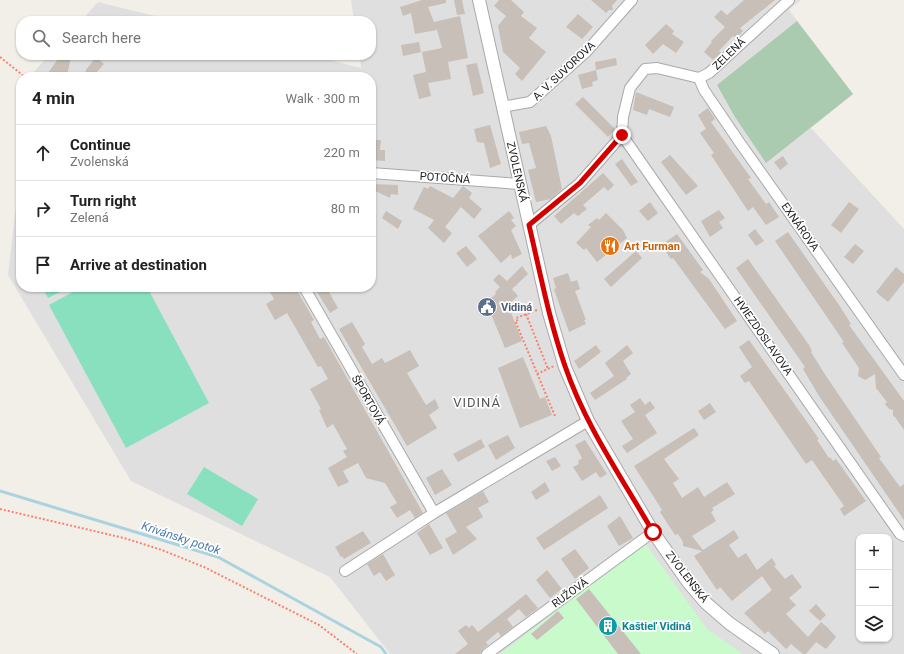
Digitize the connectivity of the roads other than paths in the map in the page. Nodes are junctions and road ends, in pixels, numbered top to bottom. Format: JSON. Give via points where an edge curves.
{"nodes":[{"id":1,"x":479,"y":0,"type":"edge"},
{"id":2,"x":632,"y":0,"type":"edge"},
{"id":3,"x":789,"y":0,"type":"edge"},
{"id":4,"x":699,"y":78,"type":"junction"},
{"id":5,"x":502,"y":108,"type":"junction"},
{"id":6,"x":622,"y":135,"type":"junction"},
{"id":7,"x":376,"y":173,"type":"edge"},
{"id":8,"x":519,"y":184,"type":"junction"},
{"id":9,"x":529,"y":225,"type":"junction"},
{"id":10,"x":307,"y":292,"type":"edge"},
{"id":11,"x":904,"y":375,"type":"edge"},
{"id":12,"x":588,"y":421,"type":"junction"},
{"id":13,"x":434,"y":512,"type":"junction"},
{"id":14,"x":653,"y":532,"type":"junction"},
{"id":15,"x":904,"y":536,"type":"edge"},
{"id":16,"x":345,"y":571,"type":"dead end"},
{"id":17,"x":487,"y":654,"type":"edge"},
{"id":18,"x":773,"y":654,"type":"edge"}],
"edges":[{"from":1,"to":5,"type":"street","name":"ZVOLENSKÁ"},
{"from":2,"to":5,"type":"street","name":"A. V. SUVOROVA","via":[[586,52],[530,102]]},
{"from":3,"to":4,"type":"street","name":"ZELENÁ","via":[[709,73]]},
{"from":4,"to":6,"type":"street","via":[[657,68],[645,69],[630,88],[623,117]]},
{"from":4,"to":11,"type":"street","name":"EXNÁROVA","via":[[704,90],[740,143]]},
{"from":5,"to":8,"type":"street","name":"ZVOLENSKÁ"},
{"from":6,"to":9,"type":"street","via":[[580,183]]},
{"from":6,"to":15,"type":"street","name":"HVIEZDOSLAVOVA","via":[[900,534]]},
{"from":7,"to":8,"type":"street","name":"POTOČNÁ"},
{"from":8,"to":9,"type":"street","name":"ZVOLENSKÁ"},
{"from":9,"to":12,"type":"street","name":"ZVOLENSKÁ","via":[[549,313],[565,367]]},
{"from":10,"to":13,"type":"street","name":"ŠPORTOVÁ"},
{"from":12,"to":13,"type":"street"},
{"from":12,"to":14,"type":"street","name":"ZVOLENSKÁ"},
{"from":13,"to":16,"type":"street"},
{"from":14,"to":17,"type":"street","name":"RUŽOVÁ"},
{"from":14,"to":18,"type":"street","name":"ZVOLENSKÁ","via":[[688,582],[706,602],[729,623]]}]}
